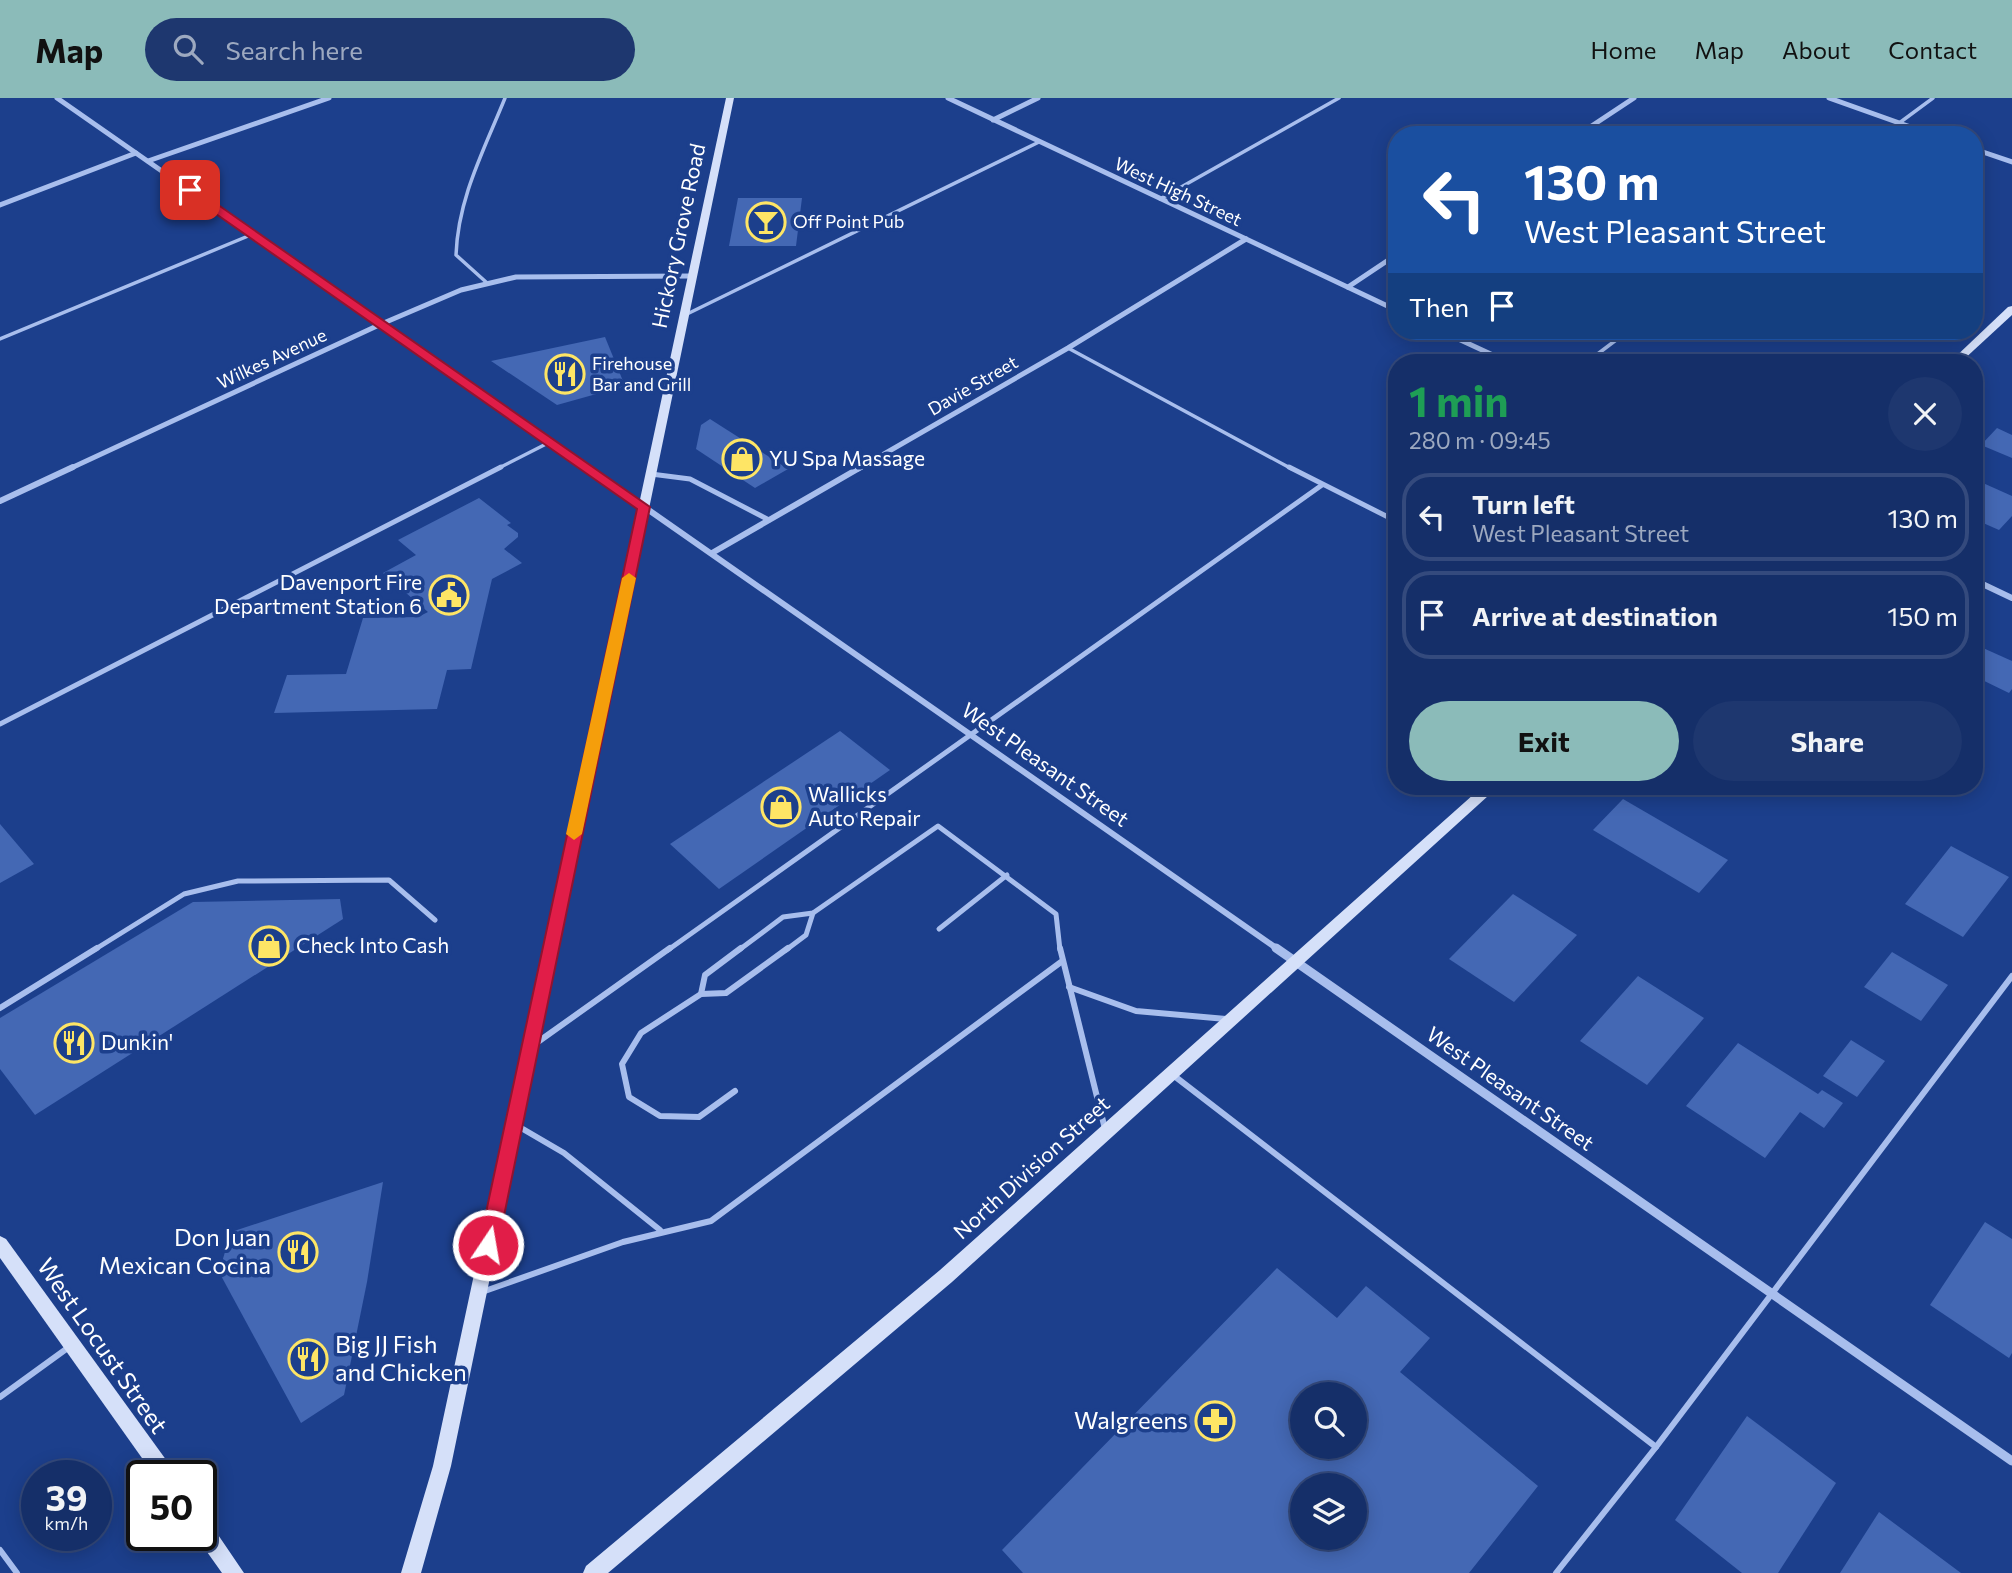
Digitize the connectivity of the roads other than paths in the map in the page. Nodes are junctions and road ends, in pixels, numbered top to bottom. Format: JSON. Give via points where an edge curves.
{"nodes":[{"id":1,"x":57,"y":98,"type":"edge"},
{"id":2,"x":330,"y":98,"type":"edge"},
{"id":3,"x":505,"y":98,"type":"edge"},
{"id":4,"x":730,"y":98,"type":"edge"},
{"id":5,"x":948,"y":98,"type":"edge"},
{"id":6,"x":1038,"y":98,"type":"edge"},
{"id":7,"x":1339,"y":98,"type":"edge"},
{"id":8,"x":1634,"y":98,"type":"edge"},
{"id":9,"x":1829,"y":98,"type":"edge"},
{"id":10,"x":1933,"y":98,"type":"edge"},
{"id":11,"x":993,"y":120,"type":"junction"},
{"id":12,"x":1899,"y":123,"type":"junction"},
{"id":13,"x":1592,"y":126,"type":"edge"},
{"id":14,"x":1895,"y":126,"type":"edge"},
{"id":15,"x":1908,"y":126,"type":"edge"},
{"id":16,"x":1039,"y":142,"type":"junction"},
{"id":17,"x":1983,"y":152,"type":"edge"},
{"id":18,"x":136,"y":153,"type":"junction"},
{"id":19,"x":148,"y":161,"type":"junction"},
{"id":20,"x":2012,"y":162,"type":"edge"},
{"id":21,"x":1160,"y":199,"type":"junction"},
{"id":22,"x":0,"y":205,"type":"edge"},
{"id":23,"x":253,"y":234,"type":"junction"},
{"id":24,"x":1246,"y":239,"type":"junction"},
{"id":25,"x":1388,"y":260,"type":"edge"},
{"id":26,"x":691,"y":276,"type":"junction"},
{"id":27,"x":486,"y":282,"type":"junction"},
{"id":28,"x":1348,"y":287,"type":"junction"},
{"id":29,"x":1388,"y":306,"type":"edge"},
{"id":30,"x":2012,"y":309,"type":"edge"},
{"id":31,"x":683,"y":316,"type":"junction"},
{"id":32,"x":379,"y":325,"type":"junction"},
{"id":33,"x":1983,"y":336,"type":"edge"},
{"id":34,"x":0,"y":338,"type":"edge"},
{"id":35,"x":1460,"y":340,"type":"edge"},
{"id":36,"x":1616,"y":340,"type":"edge"},
{"id":37,"x":1979,"y":340,"type":"edge"},
{"id":38,"x":1068,"y":348,"type":"junction"},
{"id":39,"x":1491,"y":354,"type":"edge"},
{"id":40,"x":1598,"y":354,"type":"edge"},
{"id":41,"x":1964,"y":354,"type":"edge"},
{"id":42,"x":550,"y":442,"type":"junction"},
{"id":43,"x":651,"y":474,"type":"junction"},
{"id":44,"x":1322,"y":485,"type":"junction"},
{"id":45,"x":0,"y":501,"type":"edge"},
{"id":46,"x":644,"y":507,"type":"junction"},
{"id":47,"x":1388,"y":517,"type":"edge"},
{"id":48,"x":769,"y":520,"type":"junction"},
{"id":49,"x":712,"y":553,"type":"junction"},
{"id":50,"x":1983,"y":584,"type":"edge"},
{"id":51,"x":2012,"y":598,"type":"edge"},
{"id":52,"x":0,"y":724,"type":"edge"},
{"id":53,"x":971,"y":735,"type":"junction"},
{"id":54,"x":1482,"y":795,"type":"edge"},
{"id":55,"x":1007,"y":875,"type":"junction"},
{"id":56,"x":813,"y":913,"type":"junction"},
{"id":57,"x":435,"y":920,"type":"dead end"},
{"id":58,"x":939,"y":929,"type":"dead end"},
{"id":59,"x":1297,"y":961,"type":"junction"},
{"id":60,"x":1060,"y":962,"type":"junction"},
{"id":61,"x":2012,"y":976,"type":"edge"},
{"id":62,"x":1069,"y":987,"type":"junction"},
{"id":63,"x":701,"y":994,"type":"junction"},
{"id":64,"x":0,"y":1008,"type":"edge"},
{"id":65,"x":1231,"y":1020,"type":"junction"},
{"id":66,"x":529,"y":1047,"type":"junction"},
{"id":67,"x":1171,"y":1074,"type":"junction"},
{"id":68,"x":735,"y":1091,"type":"dead end"},
{"id":69,"x":514,"y":1124,"type":"junction"},
{"id":70,"x":1106,"y":1132,"type":"junction"},
{"id":71,"x":660,"y":1230,"type":"junction"},
{"id":72,"x":0,"y":1244,"type":"edge"},
{"id":73,"x":1770,"y":1293,"type":"junction"},
{"id":74,"x":478,"y":1294,"type":"junction"},
{"id":75,"x":72,"y":1345,"type":"junction"},
{"id":76,"x":0,"y":1397,"type":"edge"},
{"id":77,"x":1656,"y":1447,"type":"junction"},
{"id":78,"x":154,"y":1460,"type":"edge"},
{"id":79,"x":2012,"y":1461,"type":"edge"},
{"id":80,"x":217,"y":1549,"type":"edge"},
{"id":81,"x":0,"y":1550,"type":"edge"},
{"id":82,"x":17,"y":1573,"type":"edge"},
{"id":83,"x":234,"y":1573,"type":"edge"},
{"id":84,"x":411,"y":1573,"type":"edge"},
{"id":85,"x":593,"y":1573,"type":"edge"},
{"id":86,"x":1556,"y":1573,"type":"edge"}],
"edges":[{"from":1,"to":18,"type":"street","name":"West Pleasant Street"},
{"from":2,"to":19,"type":"street"},
{"from":3,"to":27,"type":"lane","via":[[462,207],[455,238],[456,255]]},
{"from":4,"to":26,"type":"main road","name":"Hickory Grove Road"},
{"from":5,"to":11,"type":"street","name":"West High Street"},
{"from":6,"to":11,"type":"street"},
{"from":7,"to":21,"type":"lane"},
{"from":8,"to":13,"type":"street"},
{"from":9,"to":12,"type":"street"},
{"from":10,"to":12,"type":"lane"},
{"from":11,"to":16,"type":"street","name":"West High Street"},
{"from":12,"to":14,"type":"lane"},
{"from":12,"to":15,"type":"street"},
{"from":16,"to":21,"type":"street","name":"West High Street"},
{"from":16,"to":31,"type":"lane"},
{"from":17,"to":20,"type":"street"},
{"from":18,"to":19,"type":"street","name":"West Pleasant Street"},
{"from":18,"to":22,"type":"street"},
{"from":19,"to":23,"type":"street","name":"West Pleasant Street"},
{"from":21,"to":24,"type":"street","name":"West High Street"},
{"from":23,"to":32,"type":"street","name":"West Pleasant Street"},
{"from":23,"to":34,"type":"lane"},
{"from":24,"to":28,"type":"street","name":"West High Street"},
{"from":24,"to":38,"type":"street","name":"Davie Street"},
{"from":25,"to":28,"type":"street"},
{"from":26,"to":27,"type":"street","name":"Wilkes Avenue","via":[[516,277]]},
{"from":26,"to":31,"type":"main road","name":"Hickory Grove Road"},
{"from":27,"to":32,"type":"street","name":"Wilkes Avenue"},
{"from":28,"to":29,"type":"street","name":"West High Street"},
{"from":30,"to":33,"type":"main road"},
{"from":31,"to":43,"type":"main road","name":"Hickory Grove Road"},
{"from":32,"to":42,"type":"street","name":"West Pleasant Street"},
{"from":32,"to":45,"type":"street","name":"Wilkes Avenue"},
{"from":35,"to":39,"type":"street"},
{"from":36,"to":40,"type":"lane"},
{"from":37,"to":41,"type":"main road"},
{"from":38,"to":44,"type":"lane"},
{"from":38,"to":48,"type":"street","name":"Davie Street"},
{"from":42,"to":46,"type":"street","name":"West Pleasant Street"},
{"from":42,"to":52,"type":"lane"},
{"from":43,"to":46,"type":"main road","name":"Hickory Grove Road"},
{"from":43,"to":48,"type":"lane","via":[[691,479]]},
{"from":44,"to":47,"type":"lane"},
{"from":44,"to":53,"type":"lane"},
{"from":46,"to":49,"type":"street","name":"West Pleasant Street"},
{"from":46,"to":66,"type":"main road","name":"Hickory Grove Road"},
{"from":48,"to":49,"type":"street","name":"Davie Street"},
{"from":49,"to":53,"type":"street","name":"West Pleasant Street"},
{"from":50,"to":51,"type":"street"},
{"from":53,"to":59,"type":"street","name":"West Pleasant Street"},
{"from":53,"to":66,"type":"lane"},
{"from":54,"to":59,"type":"main road","name":"North Division Street"},
{"from":55,"to":56,"type":"lane","via":[[938,826]]},
{"from":55,"to":58,"type":"lane"},
{"from":55,"to":60,"type":"lane","via":[[1056,914]]},
{"from":56,"to":63,"type":"lane","via":[[783,918],[705,975]]},
{"from":56,"to":63,"type":"lane","via":[[806,935],[726,993]]},
{"from":57,"to":64,"type":"lane","via":[[389,880],[238,881],[184,894]]},
{"from":59,"to":65,"type":"main road","name":"North Division Street"},
{"from":59,"to":73,"type":"street","name":"West Pleasant Street"},
{"from":60,"to":62,"type":"lane"},
{"from":60,"to":71,"type":"lane","via":[[711,1221]]},
{"from":61,"to":73,"type":"lane"},
{"from":62,"to":65,"type":"lane","via":[[1136,1011]]},
{"from":62,"to":70,"type":"lane"},
{"from":63,"to":68,"type":"lane","via":[[640,1033],[622,1064],[629,1097],[660,1116],[699,1117]]},
{"from":65,"to":67,"type":"main road","name":"North Division Street"},
{"from":66,"to":69,"type":"main road","name":"Hickory Grove Road"},
{"from":67,"to":70,"type":"main road","name":"North Division Street"},
{"from":67,"to":77,"type":"lane"},
{"from":69,"to":71,"type":"lane","via":[[564,1153]]},
{"from":69,"to":74,"type":"main road","name":"Hickory Grove Road"},
{"from":70,"to":85,"type":"main road","name":"North Division Street","via":[[946,1276]]},
{"from":71,"to":74,"type":"lane","via":[[591,1250]]},
{"from":72,"to":75,"type":"main road","name":"West Locust Street"},
{"from":73,"to":77,"type":"lane"},
{"from":73,"to":79,"type":"street","name":"West Pleasant Street"},
{"from":74,"to":84,"type":"main road","name":"Hickory Grove Road","via":[[443,1466]]},
{"from":75,"to":76,"type":"lane"},
{"from":75,"to":78,"type":"main road","name":"West Locust Street"},
{"from":77,"to":86,"type":"lane"},
{"from":80,"to":83,"type":"main road"},
{"from":81,"to":82,"type":"lane"}]}
